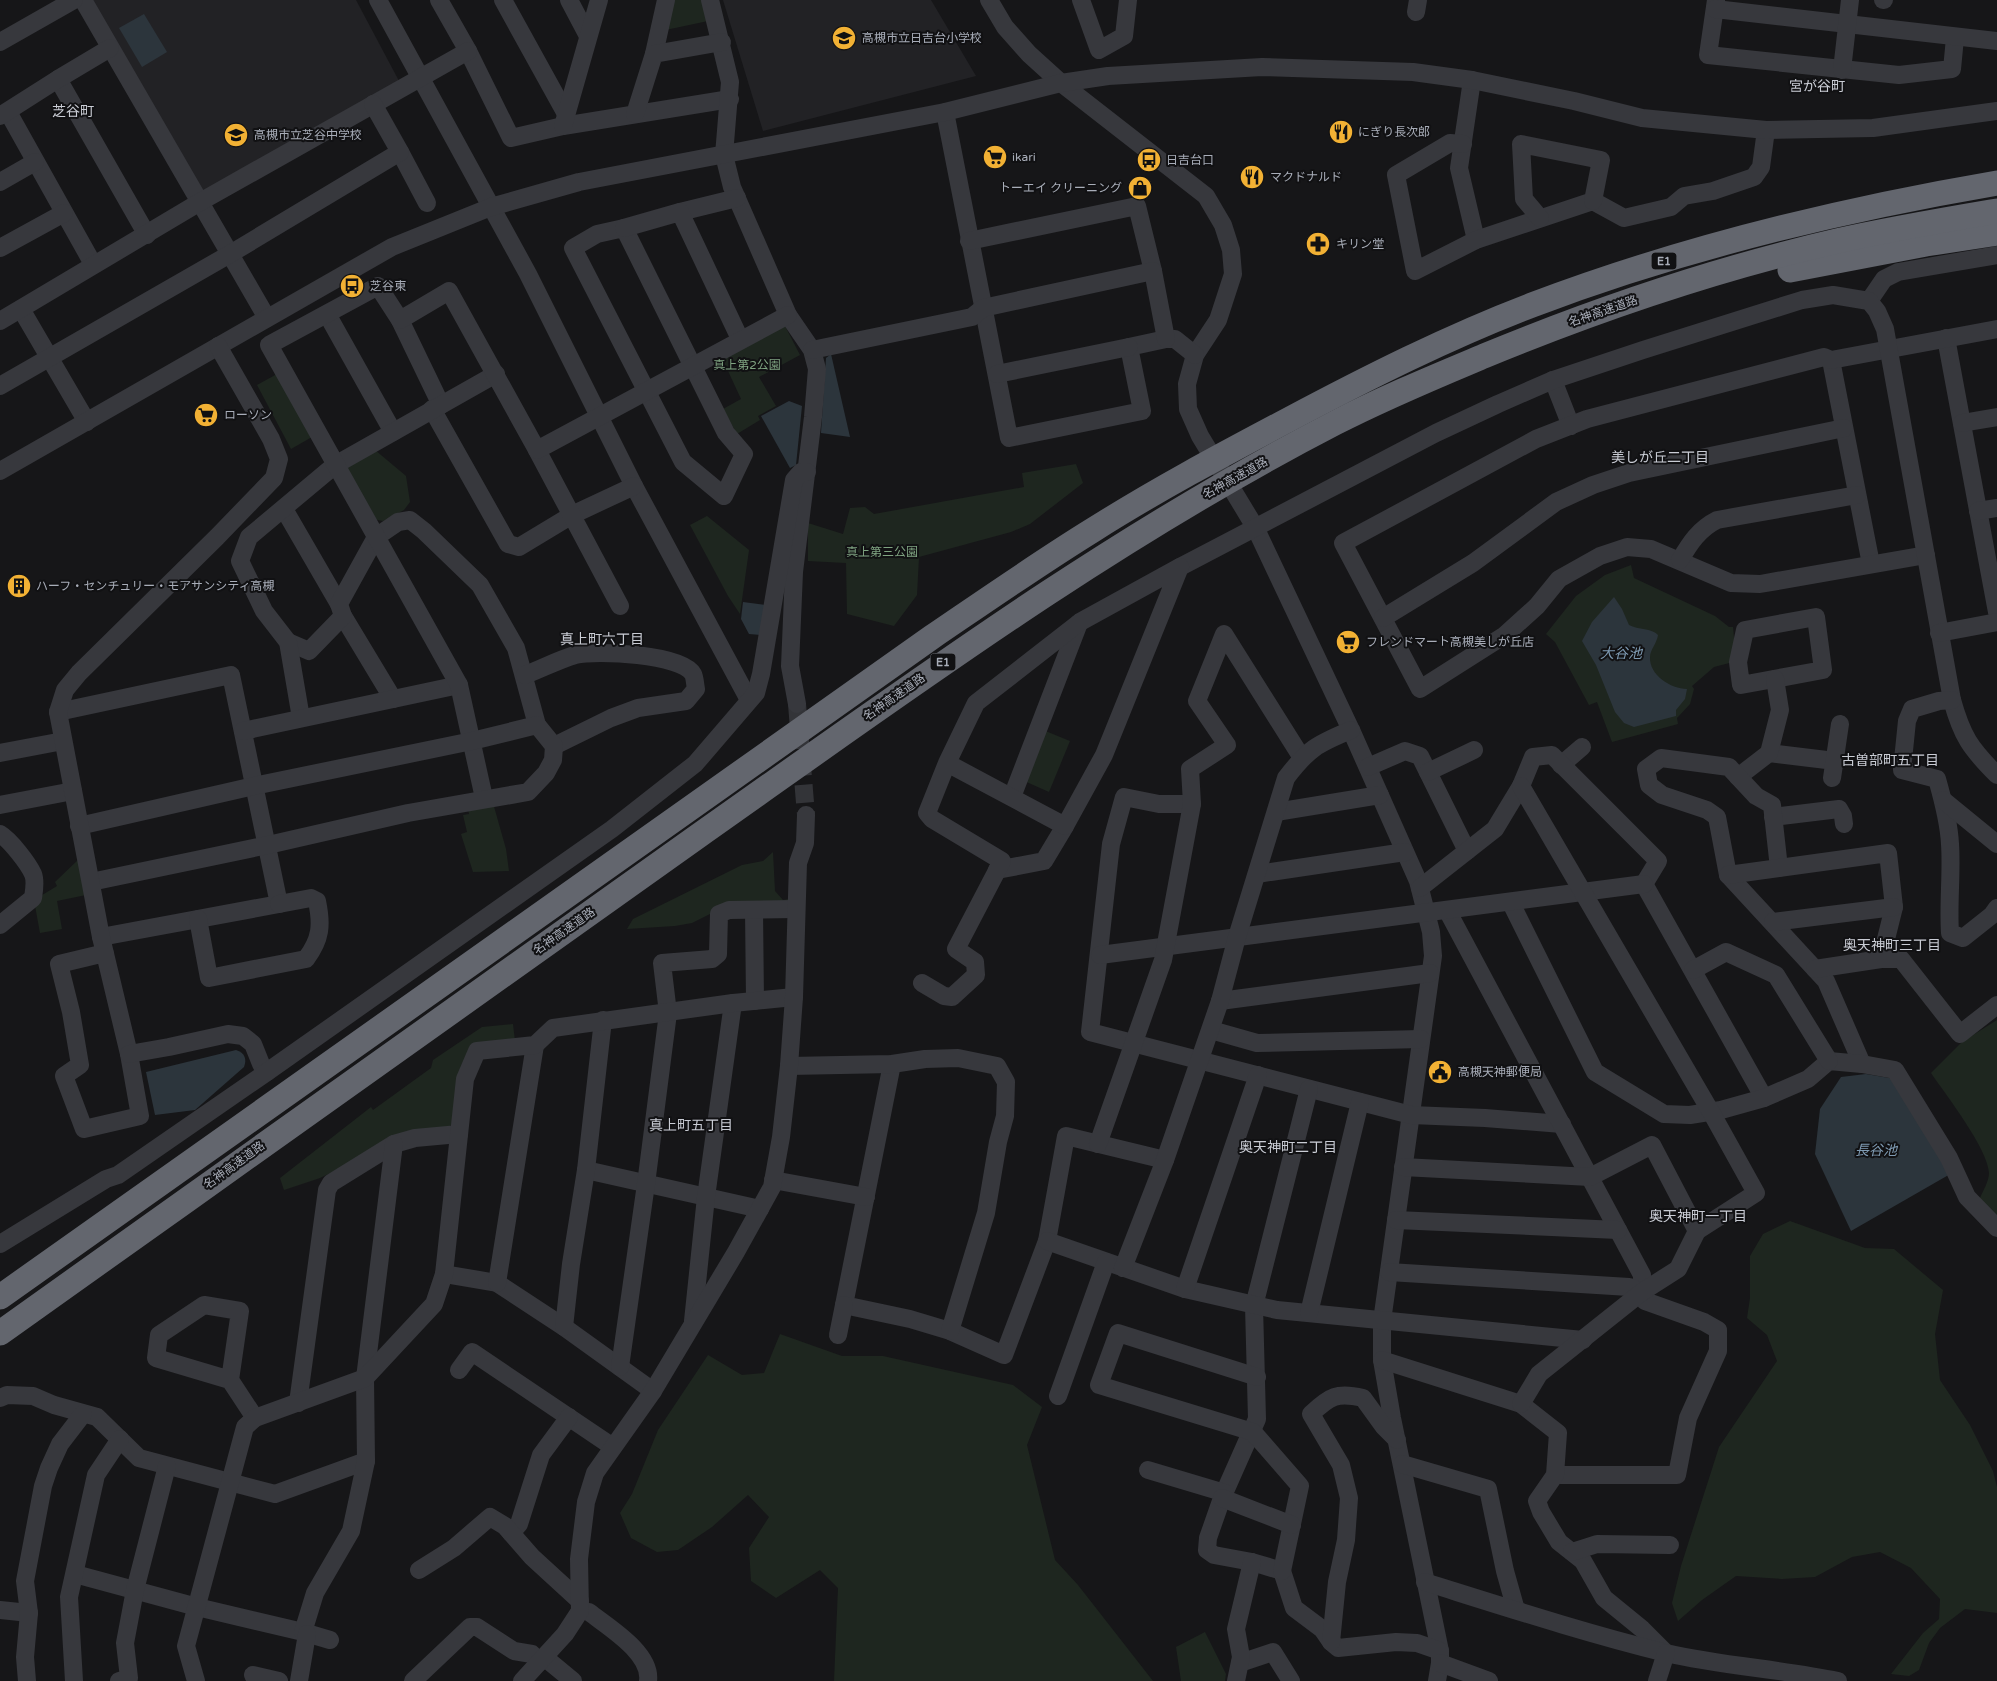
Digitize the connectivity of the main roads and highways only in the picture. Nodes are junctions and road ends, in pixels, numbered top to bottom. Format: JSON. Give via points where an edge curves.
{"nodes":[{"id":1,"x":1997,"y":172,"type":"edge"},
{"id":2,"x":1997,"y":184,"type":"edge"},
{"id":3,"x":1997,"y":210,"type":"edge"},
{"id":4,"x":1997,"y":233,"type":"edge"},
{"id":5,"x":1346,"y":389,"type":"junction"},
{"id":6,"x":1341,"y":420,"type":"junction"},
{"id":7,"x":0,"y":1297,"type":"edge"},
{"id":8,"x":0,"y":1332,"type":"edge"}],
"edges":[{"from":1,"to":5,"type":"highway","via":[[1827,206],[1628,261],[1530,296],[1429,340]]},
{"from":2,"to":5,"type":"highway","name":"名神高速道路","number":"E1","via":[[1830,215],[1631,271],[1532,305],[1429,348]]},
{"from":3,"to":6,"type":"highway","name":"名神高速道路","number":"E1","via":[[1834,242],[1633,300],[1538,334]]},
{"from":4,"to":6,"type":"highway","via":[[1762,275],[1689,293],[1542,342]]},
{"from":5,"to":7,"type":"highway","name":"名神高速道路","number":"E1","via":[[1200,467],[1095,528],[1012,582]]},
{"from":6,"to":8,"type":"highway","name":"名神高速道路","number":"E1","via":[[1183,506],[946,660]]}]}
